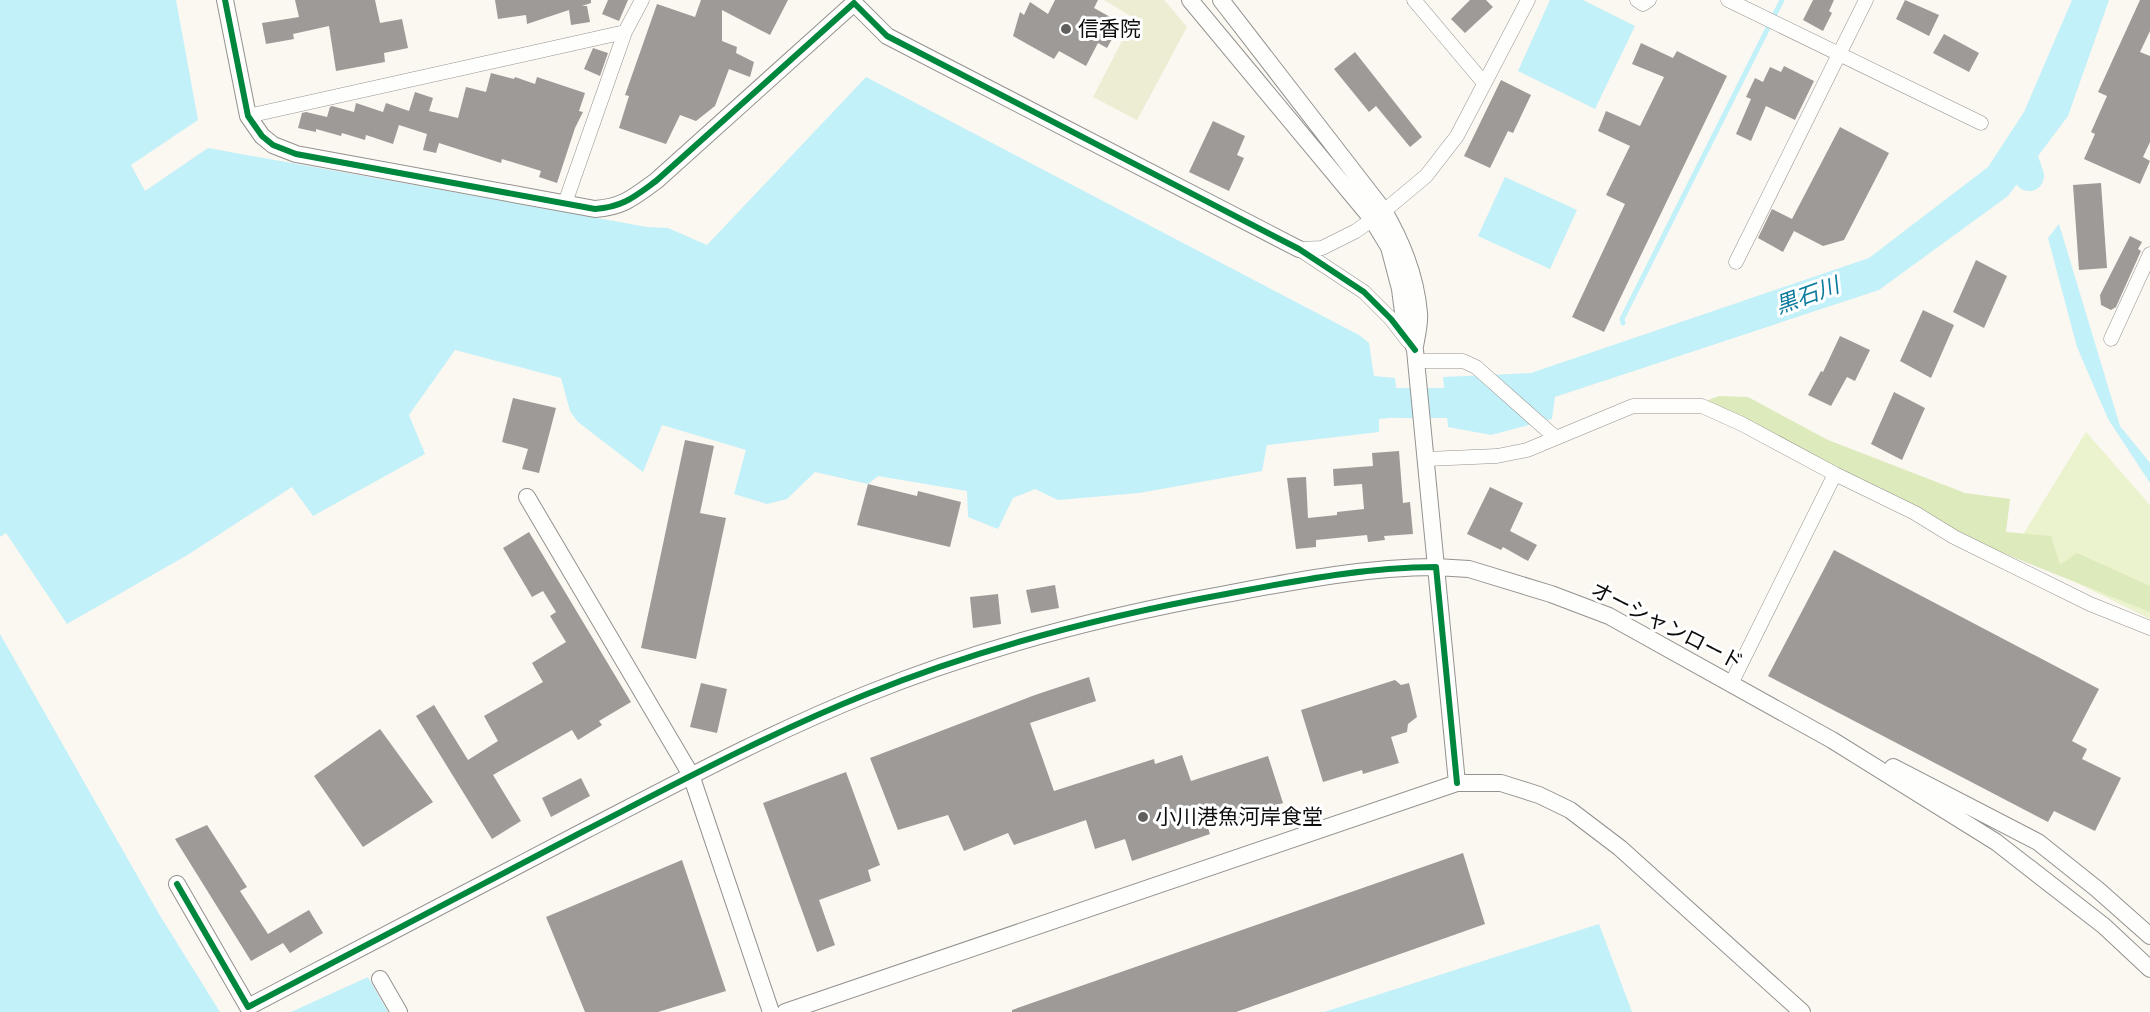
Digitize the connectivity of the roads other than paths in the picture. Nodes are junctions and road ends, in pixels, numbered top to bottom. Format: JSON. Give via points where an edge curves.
{"nodes":[{"id":1,"x":225,"y":0,"type":"edge"},
{"id":2,"x":642,"y":0,"type":"edge"},
{"id":3,"x":1191,"y":0,"type":"edge"},
{"id":4,"x":1221,"y":0,"type":"edge"},
{"id":5,"x":1414,"y":0,"type":"edge"},
{"id":6,"x":1527,"y":0,"type":"edge"},
{"id":7,"x":1637,"y":0,"type":"edge"},
{"id":8,"x":1649,"y":0,"type":"edge"},
{"id":9,"x":1728,"y":0,"type":"edge"},
{"id":10,"x":1866,"y":0,"type":"edge"},
{"id":11,"x":853,"y":1,"type":"edge"},
{"id":12,"x":625,"y":32,"type":"junction"},
{"id":13,"x":1839,"y":54,"type":"junction"},
{"id":14,"x":1484,"y":83,"type":"junction"},
{"id":15,"x":248,"y":116,"type":"junction"},
{"id":16,"x":1981,"y":123,"type":"dead end"},
{"id":17,"x":565,"y":203,"type":"junction"},
{"id":18,"x":1378,"y":215,"type":"junction"},
{"id":19,"x":1299,"y":249,"type":"junction"},
{"id":20,"x":2150,"y":254,"type":"edge"},
{"id":21,"x":1736,"y":262,"type":"dead end"},
{"id":22,"x":2111,"y":339,"type":"dead end"},
{"id":23,"x":1416,"y":361,"type":"junction"},
{"id":24,"x":1556,"y":438,"type":"junction"},
{"id":25,"x":1426,"y":459,"type":"junction"},
{"id":26,"x":1835,"y":474,"type":"junction"},
{"id":27,"x":527,"y":497,"type":"dead end"},
{"id":28,"x":1436,"y":567,"type":"junction"},
{"id":29,"x":2150,"y":628,"type":"edge"},
{"id":30,"x":1731,"y":684,"type":"junction"},
{"id":31,"x":1832,"y":740,"type":"junction"},
{"id":32,"x":691,"y":775,"type":"junction"},
{"id":33,"x":1457,"y":783,"type":"junction"},
{"id":34,"x":177,"y":884,"type":"dead end"},
{"id":35,"x":2150,"y":936,"type":"edge"},
{"id":36,"x":2150,"y":969,"type":"edge"},
{"id":37,"x":380,"y":979,"type":"dead end"},
{"id":38,"x":399,"y":1012,"type":"edge"},
{"id":39,"x":771,"y":1012,"type":"edge"},
{"id":40,"x":785,"y":1012,"type":"edge"},
{"id":41,"x":1802,"y":1012,"type":"edge"}],
"edges":[{"from":1,"to":15,"type":"street"},
{"from":2,"to":12,"type":"street"},
{"from":3,"to":18,"type":"street"},
{"from":4,"to":18,"type":"street"},
{"from":5,"to":14,"type":"street"},
{"from":6,"to":14,"type":"street"},
{"from":7,"to":8,"type":"street","via":[[1643,4]]},
{"from":9,"to":13,"type":"street"},
{"from":10,"to":13,"type":"street"},
{"from":11,"to":17,"type":"street","via":[[633,198],[610,208]]},
{"from":11,"to":19,"type":"street","via":[[887,36]]},
{"from":12,"to":15,"type":"street"},
{"from":12,"to":17,"type":"street"},
{"from":13,"to":16,"type":"street"},
{"from":13,"to":21,"type":"street"},
{"from":14,"to":18,"type":"street","via":[[1457,136],[1426,176]]},
{"from":15,"to":17,"type":"street","via":[[273,145],[296,154]]},
{"from":18,"to":19,"type":"street","via":[[1322,248]]},
{"from":18,"to":23,"type":"street","via":[[1399,237],[1409,265],[1419,314]]},
{"from":19,"to":23,"type":"street","via":[[1364,292],[1391,319]]},
{"from":20,"to":22,"type":"street"},
{"from":23,"to":24,"type":"street","via":[[1463,361],[1476,367]]},
{"from":23,"to":25,"type":"street"},
{"from":24,"to":25,"type":"street","via":[[1527,450],[1497,456]]},
{"from":24,"to":26,"type":"street","via":[[1633,406],[1702,406]]},
{"from":25,"to":28,"type":"street"},
{"from":26,"to":29,"type":"street","via":[[2090,604]]},
{"from":26,"to":30,"type":"street"},
{"from":27,"to":32,"type":"street"},
{"from":28,"to":30,"type":"street","name":"オーシャンロード","via":[[1469,569],[1609,616]]},
{"from":28,"to":32,"type":"street","name":"オーシャンロード","via":[[1399,567],[1187,601],[1000,647],[868,694]]},
{"from":28,"to":33,"type":"street"},
{"from":30,"to":31,"type":"street","name":"オーシャンロード"},
{"from":31,"to":35,"type":"street","name":"オーシャンロード","via":[[1853,746],[2038,842]]},
{"from":31,"to":36,"type":"street","name":"オーシャンロード","via":[[1996,842],[2104,926]]},
{"from":32,"to":34,"type":"street","name":"オーシャンロード","via":[[248,1007]]},
{"from":32,"to":39,"type":"street"},
{"from":33,"to":40,"type":"street"},
{"from":33,"to":41,"type":"street","via":[[1501,783],[1570,810],[1620,848]]},
{"from":37,"to":38,"type":"street"}]}
